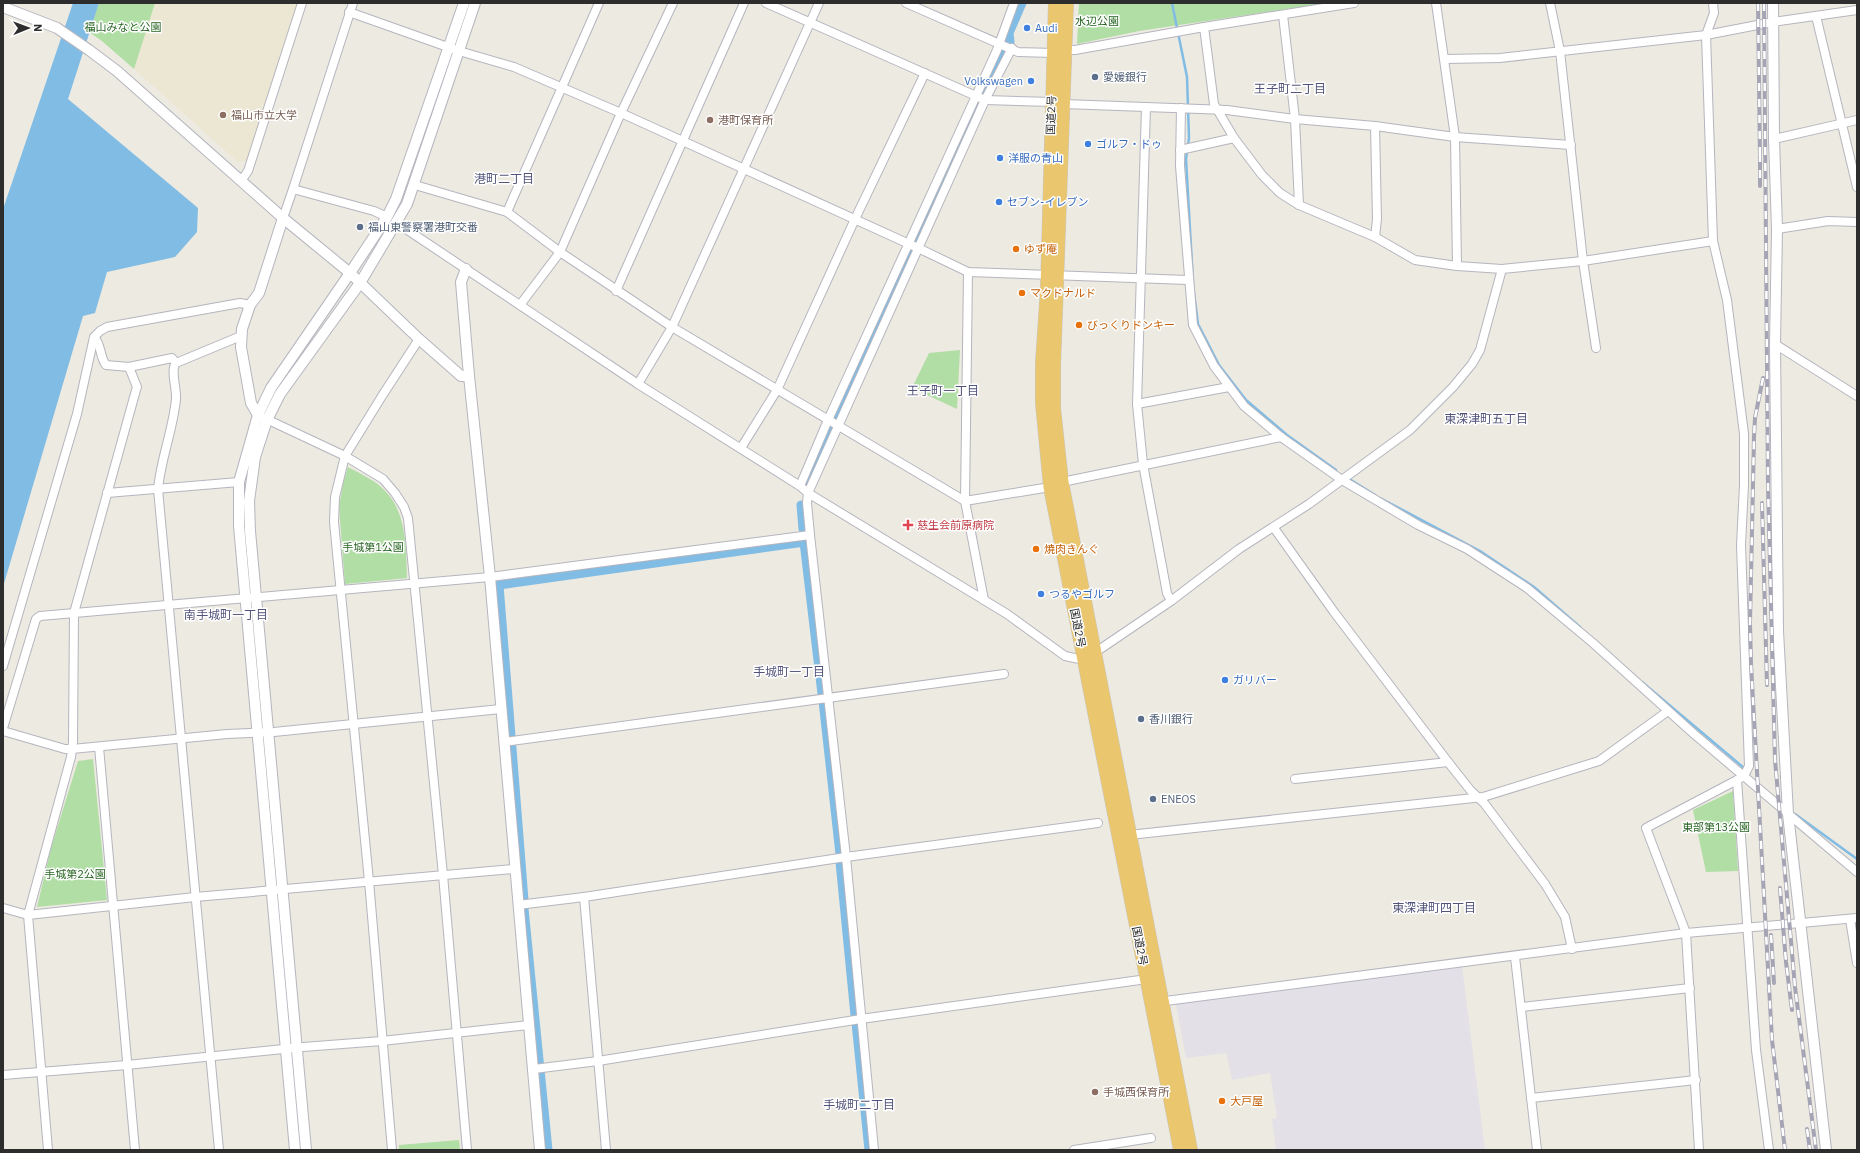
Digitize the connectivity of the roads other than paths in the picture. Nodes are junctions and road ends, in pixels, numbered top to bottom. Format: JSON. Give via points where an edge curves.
{"nodes":[{"id":1,"x":302,"y":3,"type":"edge"},
{"id":2,"x":353,"y":3,"type":"edge"},
{"id":3,"x":464,"y":3,"type":"edge"},
{"id":4,"x":475,"y":3,"type":"edge"},
{"id":5,"x":600,"y":3,"type":"edge"},
{"id":6,"x":672,"y":3,"type":"edge"},
{"id":7,"x":744,"y":3,"type":"edge"},
{"id":8,"x":766,"y":3,"type":"edge"},
{"id":9,"x":819,"y":3,"type":"edge"},
{"id":10,"x":906,"y":3,"type":"edge"},
{"id":11,"x":1014,"y":3,"type":"edge"},
{"id":12,"x":1055,"y":3,"type":"edge"},
{"id":13,"x":1067,"y":3,"type":"edge"},
{"id":14,"x":1354,"y":3,"type":"edge"},
{"id":15,"x":1436,"y":3,"type":"edge"},
{"id":16,"x":1550,"y":3,"type":"edge"},
{"id":17,"x":1713,"y":3,"type":"edge"},
{"id":18,"x":1773,"y":3,"type":"edge"},
{"id":19,"x":3,"y":7,"type":"edge"},
{"id":20,"x":1857,"y":10,"type":"edge"},
{"id":21,"x":349,"y":12,"type":"junction"},
{"id":22,"x":1282,"y":15,"type":"junction"},
{"id":23,"x":1816,"y":16,"type":"junction"},
{"id":24,"x":1773,"y":22,"type":"junction"},
{"id":25,"x":810,"y":23,"type":"junction"},
{"id":26,"x":1204,"y":26,"type":"junction"},
{"id":27,"x":1706,"y":35,"type":"junction"},
{"id":28,"x":1007,"y":46,"type":"junction"},
{"id":29,"x":455,"y":49,"type":"junction"},
{"id":30,"x":1059,"y":51,"type":"junction"},
{"id":31,"x":1560,"y":51,"type":"junction"},
{"id":32,"x":1445,"y":59,"type":"junction"},
{"id":33,"x":925,"y":73,"type":"junction"},
{"id":34,"x":561,"y":88,"type":"junction"},
{"id":35,"x":980,"y":97,"type":"junction"},
{"id":36,"x":1058,"y":103,"type":"junction"},
{"id":37,"x":1146,"y":106,"type":"junction"},
{"id":38,"x":1181,"y":108,"type":"junction"},
{"id":39,"x":1217,"y":110,"type":"junction"},
{"id":40,"x":621,"y":113,"type":"junction"},
{"id":41,"x":1295,"y":119,"type":"junction"},
{"id":42,"x":1857,"y":120,"type":"edge"},
{"id":43,"x":1842,"y":124,"type":"junction"},
{"id":44,"x":1374,"y":126,"type":"junction"},
{"id":45,"x":1454,"y":137,"type":"junction"},
{"id":46,"x":1234,"y":138,"type":"junction"},
{"id":47,"x":1774,"y":140,"type":"junction"},
{"id":48,"x":683,"y":141,"type":"junction"},
{"id":49,"x":1572,"y":145,"type":"junction"},
{"id":50,"x":1180,"y":150,"type":"junction"},
{"id":51,"x":745,"y":170,"type":"junction"},
{"id":52,"x":241,"y":181,"type":"junction"},
{"id":53,"x":415,"y":185,"type":"junction"},
{"id":54,"x":1857,"y":188,"type":"edge"},
{"id":55,"x":293,"y":189,"type":"junction"},
{"id":56,"x":1299,"y":205,"type":"junction"},
{"id":57,"x":507,"y":212,"type":"junction"},
{"id":58,"x":387,"y":217,"type":"junction"},
{"id":59,"x":283,"y":218,"type":"junction"},
{"id":60,"x":855,"y":219,"type":"junction"},
{"id":61,"x":1857,"y":222,"type":"edge"},
{"id":62,"x":396,"y":223,"type":"junction"},
{"id":63,"x":1777,"y":229,"type":"junction"},
{"id":64,"x":1375,"y":237,"type":"junction"},
{"id":65,"x":1713,"y":242,"type":"junction"},
{"id":66,"x":913,"y":246,"type":"junction"},
{"id":67,"x":560,"y":252,"type":"junction"},
{"id":68,"x":1583,"y":261,"type":"junction"},
{"id":69,"x":1458,"y":266,"type":"junction"},
{"id":70,"x":1502,"y":268,"type":"junction"},
{"id":71,"x":466,"y":269,"type":"junction"},
{"id":72,"x":968,"y":272,"type":"junction"},
{"id":73,"x":350,"y":274,"type":"junction"},
{"id":74,"x":1052,"y":275,"type":"junction"},
{"id":75,"x":1140,"y":278,"type":"junction"},
{"id":76,"x":1188,"y":280,"type":"junction"},
{"id":77,"x":360,"y":283,"type":"junction"},
{"id":78,"x":616,"y":291,"type":"junction"},
{"id":79,"x":520,"y":305,"type":"junction"},
{"id":80,"x":250,"y":306,"type":"junction"},
{"id":81,"x":672,"y":327,"type":"junction"},
{"id":82,"x":241,"y":336,"type":"junction"},
{"id":83,"x":94,"y":337,"type":"junction"},
{"id":84,"x":419,"y":339,"type":"junction"},
{"id":85,"x":1775,"y":344,"type":"junction"},
{"id":86,"x":1596,"y":348,"type":"dead end"},
{"id":87,"x":176,"y":363,"type":"junction"},
{"id":88,"x":129,"y":367,"type":"junction"},
{"id":89,"x":469,"y":376,"type":"junction"},
{"id":90,"x":638,"y":384,"type":"junction"},
{"id":91,"x":1229,"y":387,"type":"junction"},
{"id":92,"x":777,"y":390,"type":"junction"},
{"id":93,"x":1857,"y":396,"type":"edge"},
{"id":94,"x":1137,"y":404,"type":"junction"},
{"id":95,"x":263,"y":418,"type":"junction"},
{"id":96,"x":833,"y":423,"type":"junction"},
{"id":97,"x":1281,"y":437,"type":"junction"},
{"id":98,"x":741,"y":448,"type":"junction"},
{"id":99,"x":345,"y":456,"type":"junction"},
{"id":100,"x":1143,"y":464,"type":"junction"},
{"id":101,"x":1342,"y":480,"type":"junction"},
{"id":102,"x":239,"y":482,"type":"junction"},
{"id":103,"x":1056,"y":485,"type":"junction"},
{"id":104,"x":800,"y":486,"type":"junction"},
{"id":105,"x":158,"y":489,"type":"junction"},
{"id":106,"x":808,"y":493,"type":"junction"},
{"id":107,"x":107,"y":494,"type":"junction"},
{"id":108,"x":965,"y":501,"type":"junction"},
{"id":109,"x":1274,"y":528,"type":"junction"},
{"id":110,"x":810,"y":535,"type":"junction"},
{"id":111,"x":490,"y":577,"type":"junction"},
{"id":112,"x":414,"y":584,"type":"junction"},
{"id":113,"x":340,"y":589,"type":"junction"},
{"id":114,"x":251,"y":598,"type":"junction"},
{"id":115,"x":984,"y":600,"type":"junction"},
{"id":116,"x":1171,"y":601,"type":"junction"},
{"id":117,"x":169,"y":604,"type":"junction"},
{"id":118,"x":74,"y":613,"type":"junction"},
{"id":119,"x":1089,"y":656,"type":"junction"},
{"id":120,"x":3,"y":666,"type":"edge"},
{"id":121,"x":1004,"y":674,"type":"dead end"},
{"id":122,"x":828,"y":698,"type":"junction"},
{"id":123,"x":501,"y":709,"type":"junction"},
{"id":124,"x":1668,"y":711,"type":"junction"},
{"id":125,"x":428,"y":716,"type":"junction"},
{"id":126,"x":354,"y":724,"type":"junction"},
{"id":127,"x":3,"y":730,"type":"edge"},
{"id":128,"x":262,"y":732,"type":"junction"},
{"id":129,"x":181,"y":739,"type":"junction"},
{"id":130,"x":504,"y":742,"type":"junction"},
{"id":131,"x":99,"y":747,"type":"junction"},
{"id":132,"x":72,"y":749,"type":"junction"},
{"id":133,"x":1448,"y":762,"type":"junction"},
{"id":134,"x":1741,"y":778,"type":"junction"},
{"id":135,"x":1295,"y":779,"type":"dead end"},
{"id":136,"x":1477,"y":797,"type":"junction"},
{"id":137,"x":1788,"y":814,"type":"junction"},
{"id":138,"x":1098,"y":823,"type":"dead end"},
{"id":139,"x":1129,"y":835,"type":"junction"},
{"id":140,"x":846,"y":857,"type":"junction"},
{"id":141,"x":514,"y":869,"type":"junction"},
{"id":142,"x":1857,"y":872,"type":"edge"},
{"id":143,"x":443,"y":875,"type":"junction"},
{"id":144,"x":369,"y":881,"type":"junction"},
{"id":145,"x":283,"y":889,"type":"junction"},
{"id":146,"x":272,"y":890,"type":"junction"},
{"id":147,"x":195,"y":897,"type":"junction"},
{"id":148,"x":584,"y":897,"type":"junction"},
{"id":149,"x":518,"y":905,"type":"junction"},
{"id":150,"x":113,"y":906,"type":"junction"},
{"id":151,"x":3,"y":908,"type":"edge"},
{"id":152,"x":28,"y":915,"type":"junction"},
{"id":153,"x":1854,"y":919,"type":"edge"},
{"id":154,"x":1799,"y":922,"type":"junction"},
{"id":155,"x":1747,"y":928,"type":"junction"},
{"id":156,"x":1686,"y":933,"type":"junction"},
{"id":157,"x":1572,"y":949,"type":"junction"},
{"id":158,"x":1515,"y":957,"type":"junction"},
{"id":159,"x":1857,"y":963,"type":"edge"},
{"id":160,"x":1147,"y":979,"type":"junction"},
{"id":161,"x":1690,"y":988,"type":"junction"},
{"id":162,"x":1157,"y":1002,"type":"junction"},
{"id":163,"x":1521,"y":1007,"type":"junction"},
{"id":164,"x":861,"y":1019,"type":"junction"},
{"id":165,"x":529,"y":1024,"type":"junction"},
{"id":166,"x":456,"y":1033,"type":"junction"},
{"id":167,"x":382,"y":1041,"type":"junction"},
{"id":168,"x":297,"y":1047,"type":"junction"},
{"id":169,"x":286,"y":1049,"type":"junction"},
{"id":170,"x":211,"y":1056,"type":"junction"},
{"id":171,"x":598,"y":1061,"type":"junction"},
{"id":172,"x":127,"y":1065,"type":"junction"},
{"id":173,"x":534,"y":1069,"type":"junction"},
{"id":174,"x":43,"y":1072,"type":"junction"},
{"id":175,"x":3,"y":1076,"type":"edge"},
{"id":176,"x":1696,"y":1080,"type":"junction"},
{"id":177,"x":1531,"y":1098,"type":"junction"},
{"id":178,"x":1151,"y":1138,"type":"dead end"},
{"id":179,"x":48,"y":1150,"type":"edge"},
{"id":180,"x":135,"y":1150,"type":"edge"},
{"id":181,"x":219,"y":1150,"type":"edge"},
{"id":182,"x":295,"y":1150,"type":"edge"},
{"id":183,"x":306,"y":1150,"type":"edge"},
{"id":184,"x":392,"y":1150,"type":"edge"},
{"id":185,"x":467,"y":1150,"type":"edge"},
{"id":186,"x":540,"y":1150,"type":"edge"},
{"id":187,"x":606,"y":1150,"type":"edge"},
{"id":188,"x":874,"y":1150,"type":"edge"},
{"id":189,"x":1074,"y":1150,"type":"edge"},
{"id":190,"x":1180,"y":1150,"type":"edge"},
{"id":191,"x":1191,"y":1150,"type":"edge"},
{"id":192,"x":1537,"y":1150,"type":"edge"},
{"id":193,"x":1699,"y":1150,"type":"edge"},
{"id":194,"x":1769,"y":1150,"type":"edge"},
{"id":195,"x":1826,"y":1150,"type":"edge"}],
"edges":[{"from":1,"to":52,"type":"street","via":[[248,171]]},
{"from":2,"to":21,"type":"street"},
{"from":3,"to":29,"type":"street"},
{"from":4,"to":29,"type":"street"},
{"from":5,"to":34,"type":"street"},
{"from":6,"to":40,"type":"street"},
{"from":7,"to":48,"type":"street"},
{"from":8,"to":25,"type":"street"},
{"from":9,"to":25,"type":"street"},
{"from":10,"to":28,"type":"street"},
{"from":11,"to":28,"type":"street"},
{"from":12,"to":30,"type":"highway","name":"国道2号"},
{"from":13,"to":30,"type":"highway","name":"国道2号"},
{"from":14,"to":22,"type":"street"},
{"from":15,"to":32,"type":"street"},
{"from":16,"to":31,"type":"street"},
{"from":17,"to":27,"type":"street","via":[[1714,13]]},
{"from":18,"to":24,"type":"street"},
{"from":19,"to":52,"type":"street","via":[[57,28],[90,50]]},
{"from":20,"to":23,"type":"street"},
{"from":21,"to":29,"type":"street"},
{"from":21,"to":55,"type":"street"},
{"from":22,"to":26,"type":"street"},
{"from":22,"to":41,"type":"street"},
{"from":23,"to":24,"type":"street"},
{"from":23,"to":43,"type":"street"},
{"from":24,"to":27,"type":"street"},
{"from":24,"to":47,"type":"street"},
{"from":25,"to":33,"type":"street"},
{"from":25,"to":51,"type":"street"},
{"from":26,"to":30,"type":"street"},
{"from":26,"to":39,"type":"street","via":[[1214,104]]},
{"from":27,"to":31,"type":"street"},
{"from":27,"to":65,"type":"street"},
{"from":28,"to":30,"type":"street","via":[[1018,52]]},
{"from":28,"to":35,"type":"street"},
{"from":28,"to":35,"type":"street"},
{"from":29,"to":34,"type":"street","via":[[514,67]]},
{"from":29,"to":53,"type":"street"},
{"from":29,"to":58,"type":"street"},
{"from":30,"to":36,"type":"highway","name":"国道2号"},
{"from":31,"to":32,"type":"street","via":[[1500,58]]},
{"from":31,"to":49,"type":"street"},
{"from":32,"to":45,"type":"street"},
{"from":33,"to":35,"type":"street"},
{"from":33,"to":60,"type":"street"},
{"from":34,"to":40,"type":"street"},
{"from":34,"to":57,"type":"street"},
{"from":35,"to":36,"type":"street"},
{"from":35,"to":66,"type":"street"},
{"from":36,"to":37,"type":"street"},
{"from":36,"to":74,"type":"highway","name":"国道2号"},
{"from":37,"to":38,"type":"street"},
{"from":37,"to":75,"type":"street"},
{"from":38,"to":39,"type":"street"},
{"from":38,"to":50,"type":"street"},
{"from":39,"to":41,"type":"street"},
{"from":39,"to":46,"type":"street"},
{"from":40,"to":48,"type":"street"},
{"from":40,"to":67,"type":"street"},
{"from":41,"to":44,"type":"street"},
{"from":41,"to":56,"type":"street"},
{"from":42,"to":43,"type":"street"},
{"from":43,"to":47,"type":"street"},
{"from":43,"to":54,"type":"street"},
{"from":44,"to":45,"type":"street"},
{"from":44,"to":64,"type":"street","via":[[1377,219]]},
{"from":45,"to":49,"type":"street"},
{"from":45,"to":69,"type":"street"},
{"from":46,"to":50,"type":"street"},
{"from":46,"to":56,"type":"street","via":[[1262,175],[1280,193]]},
{"from":47,"to":63,"type":"street"},
{"from":48,"to":51,"type":"street"},
{"from":48,"to":78,"type":"street"},
{"from":49,"to":68,"type":"street"},
{"from":50,"to":76,"type":"street"},
{"from":51,"to":60,"type":"street"},
{"from":51,"to":81,"type":"street"},
{"from":52,"to":59,"type":"street"},
{"from":53,"to":57,"type":"street"},
{"from":53,"to":62,"type":"street"},
{"from":55,"to":58,"type":"street","via":[[374,211]]},
{"from":55,"to":59,"type":"street"},
{"from":56,"to":64,"type":"street"},
{"from":57,"to":67,"type":"street"},
{"from":58,"to":73,"type":"street"},
{"from":59,"to":73,"type":"street"},
{"from":59,"to":80,"type":"street","via":[[259,293]]},
{"from":60,"to":66,"type":"street"},
{"from":60,"to":92,"type":"street"},
{"from":61,"to":63,"type":"street","via":[[1828,221]]},
{"from":62,"to":71,"type":"street"},
{"from":62,"to":77,"type":"street"},
{"from":63,"to":85,"type":"street"},
{"from":64,"to":69,"type":"street","via":[[1415,260]]},
{"from":65,"to":68,"type":"street"},
{"from":65,"to":134,"type":"street","via":[[1728,308],[1744,434],[1741,545],[1749,766]]},
{"from":66,"to":72,"type":"street"},
{"from":66,"to":96,"type":"street"},
{"from":67,"to":78,"type":"street"},
{"from":67,"to":79,"type":"street"},
{"from":68,"to":70,"type":"street"},
{"from":68,"to":86,"type":"street"},
{"from":69,"to":70,"type":"street"},
{"from":70,"to":101,"type":"street","via":[[1480,350],[1472,364],[1410,430]]},
{"from":71,"to":79,"type":"street"},
{"from":71,"to":89,"type":"street","via":[[462,282]]},
{"from":72,"to":74,"type":"street"},
{"from":72,"to":108,"type":"street"},
{"from":73,"to":77,"type":"street"},
{"from":73,"to":95,"type":"street","via":[[271,388]]},
{"from":74,"to":75,"type":"street"},
{"from":74,"to":103,"type":"highway","name":"国道2号","via":[[1042,363],[1042,404]]},
{"from":75,"to":76,"type":"street"},
{"from":75,"to":94,"type":"street"},
{"from":76,"to":91,"type":"street","via":[[1193,325],[1214,366]]},
{"from":77,"to":84,"type":"street"},
{"from":77,"to":95,"type":"street"},
{"from":78,"to":81,"type":"street"},
{"from":79,"to":90,"type":"street"},
{"from":80,"to":82,"type":"street"},
{"from":80,"to":83,"type":"street","via":[[240,303],[107,327]]},
{"from":81,"to":90,"type":"street"},
{"from":81,"to":92,"type":"street"},
{"from":82,"to":87,"type":"street"},
{"from":82,"to":95,"type":"street","via":[[251,402]]},
{"from":83,"to":88,"type":"street","via":[[106,365]]},
{"from":83,"to":120,"type":"street","via":[[77,414]]},
{"from":84,"to":89,"type":"street","via":[[461,376]]},
{"from":84,"to":99,"type":"street"},
{"from":85,"to":93,"type":"street"},
{"from":85,"to":137,"type":"street","via":[[1778,631]]},
{"from":87,"to":88,"type":"street","via":[[172,358]]},
{"from":87,"to":105,"type":"street","via":[[176,398]]},
{"from":88,"to":107,"type":"street","via":[[137,387]]},
{"from":89,"to":111,"type":"street"},
{"from":90,"to":98,"type":"street"},
{"from":91,"to":94,"type":"street"},
{"from":91,"to":97,"type":"street","via":[[1244,406]]},
{"from":92,"to":96,"type":"street"},
{"from":92,"to":98,"type":"street"},
{"from":94,"to":100,"type":"street"},
{"from":95,"to":99,"type":"street"},
{"from":95,"to":102,"type":"street"},
{"from":95,"to":114,"type":"street","via":[[249,501]]},
{"from":96,"to":104,"type":"street"},
{"from":96,"to":106,"type":"street"},
{"from":96,"to":108,"type":"street"},
{"from":97,"to":100,"type":"street"},
{"from":97,"to":101,"type":"street"},
{"from":98,"to":104,"type":"street"},
{"from":99,"to":112,"type":"street","via":[[383,478],[404,507],[408,518]]},
{"from":99,"to":113,"type":"street","via":[[335,497],[334,515]]},
{"from":100,"to":103,"type":"street"},
{"from":100,"to":116,"type":"street","via":[[1167,593]]},
{"from":101,"to":109,"type":"street"},
{"from":101,"to":124,"type":"street","via":[[1418,525],[1467,549],[1527,588]]},
{"from":102,"to":105,"type":"street"},
{"from":102,"to":114,"type":"street","via":[[239,526]]},
{"from":103,"to":108,"type":"street"},
{"from":103,"to":119,"type":"highway","name":"国道2号"},
{"from":104,"to":106,"type":"street"},
{"from":105,"to":107,"type":"street"},
{"from":105,"to":117,"type":"street"},
{"from":106,"to":110,"type":"street"},
{"from":106,"to":115,"type":"street"},
{"from":107,"to":118,"type":"street"},
{"from":108,"to":115,"type":"street"},
{"from":109,"to":116,"type":"street","via":[[1239,550]]},
{"from":109,"to":133,"type":"street"},
{"from":110,"to":111,"type":"street"},
{"from":110,"to":122,"type":"street"},
{"from":111,"to":112,"type":"street"},
{"from":111,"to":123,"type":"street"},
{"from":112,"to":113,"type":"street"},
{"from":112,"to":125,"type":"street"},
{"from":113,"to":114,"type":"street"},
{"from":113,"to":126,"type":"street"},
{"from":114,"to":117,"type":"street"},
{"from":114,"to":128,"type":"street"},
{"from":115,"to":119,"type":"street","via":[[1065,656]]},
{"from":116,"to":119,"type":"street"},
{"from":117,"to":118,"type":"street"},
{"from":117,"to":129,"type":"street"},
{"from":118,"to":127,"type":"street","via":[[40,616],[36,619]]},
{"from":118,"to":132,"type":"street"},
{"from":119,"to":139,"type":"highway","name":"国道2号"},
{"from":119,"to":160,"type":"highway","name":"国道2号"},
{"from":121,"to":122,"type":"street"},
{"from":122,"to":130,"type":"street"},
{"from":122,"to":140,"type":"street"},
{"from":123,"to":125,"type":"street"},
{"from":123,"to":130,"type":"street"},
{"from":124,"to":134,"type":"street"},
{"from":124,"to":136,"type":"street","via":[[1599,761]]},
{"from":125,"to":126,"type":"street"},
{"from":125,"to":143,"type":"street"},
{"from":126,"to":128,"type":"street"},
{"from":126,"to":144,"type":"street"},
{"from":127,"to":132,"type":"street"},
{"from":128,"to":129,"type":"street"},
{"from":128,"to":145,"type":"street"},
{"from":128,"to":146,"type":"street"},
{"from":129,"to":131,"type":"street"},
{"from":129,"to":147,"type":"street"},
{"from":130,"to":141,"type":"street"},
{"from":131,"to":132,"type":"street"},
{"from":131,"to":150,"type":"street"},
{"from":132,"to":152,"type":"street"},
{"from":133,"to":135,"type":"street"},
{"from":133,"to":136,"type":"street"},
{"from":134,"to":137,"type":"street"},
{"from":134,"to":155,"type":"street"},
{"from":134,"to":156,"type":"street","via":[[1646,828]]},
{"from":136,"to":139,"type":"street"},
{"from":136,"to":157,"type":"street","via":[[1545,884],[1565,917]]},
{"from":137,"to":142,"type":"street"},
{"from":137,"to":154,"type":"street"},
{"from":138,"to":140,"type":"street"},
{"from":139,"to":162,"type":"highway","name":"国道2号"},
{"from":140,"to":148,"type":"street"},
{"from":140,"to":164,"type":"street"},
{"from":141,"to":143,"type":"street"},
{"from":141,"to":149,"type":"street"},
{"from":143,"to":144,"type":"street"},
{"from":143,"to":166,"type":"street"},
{"from":144,"to":145,"type":"street"},
{"from":144,"to":167,"type":"street"},
{"from":145,"to":146,"type":"street"},
{"from":145,"to":168,"type":"street"},
{"from":146,"to":147,"type":"street"},
{"from":146,"to":169,"type":"street"},
{"from":147,"to":150,"type":"street"},
{"from":147,"to":170,"type":"street"},
{"from":148,"to":149,"type":"street"},
{"from":148,"to":171,"type":"street"},
{"from":149,"to":165,"type":"street"},
{"from":150,"to":152,"type":"street"},
{"from":150,"to":172,"type":"street"},
{"from":151,"to":152,"type":"street"},
{"from":152,"to":174,"type":"street"},
{"from":153,"to":154,"type":"street"},
{"from":153,"to":159,"type":"street"},
{"from":154,"to":155,"type":"street"},
{"from":154,"to":195,"type":"street"},
{"from":155,"to":156,"type":"street"},
{"from":155,"to":194,"type":"street","via":[[1756,1050]]},
{"from":156,"to":157,"type":"street"},
{"from":156,"to":161,"type":"street"},
{"from":157,"to":158,"type":"street"},
{"from":158,"to":162,"type":"street"},
{"from":158,"to":163,"type":"street"},
{"from":160,"to":162,"type":"highway","name":"国道2号"},
{"from":160,"to":164,"type":"street"},
{"from":161,"to":163,"type":"street"},
{"from":161,"to":176,"type":"street"},
{"from":162,"to":190,"type":"highway","name":"国道2号"},
{"from":162,"to":191,"type":"highway","name":"国道2号"},
{"from":163,"to":177,"type":"street"},
{"from":164,"to":171,"type":"street"},
{"from":164,"to":188,"type":"street"},
{"from":165,"to":166,"type":"street"},
{"from":165,"to":173,"type":"street"},
{"from":166,"to":167,"type":"street"},
{"from":166,"to":185,"type":"street"},
{"from":167,"to":168,"type":"street"},
{"from":167,"to":184,"type":"street"},
{"from":168,"to":169,"type":"street"},
{"from":168,"to":183,"type":"street"},
{"from":169,"to":170,"type":"street"},
{"from":169,"to":182,"type":"street"},
{"from":170,"to":172,"type":"street"},
{"from":170,"to":181,"type":"street"},
{"from":171,"to":173,"type":"street"},
{"from":171,"to":187,"type":"street"},
{"from":172,"to":174,"type":"street"},
{"from":172,"to":180,"type":"street"},
{"from":173,"to":186,"type":"street"},
{"from":174,"to":175,"type":"street"},
{"from":174,"to":179,"type":"street"},
{"from":176,"to":177,"type":"street"},
{"from":176,"to":193,"type":"street"},
{"from":177,"to":192,"type":"street"},
{"from":178,"to":189,"type":"street"}]}
